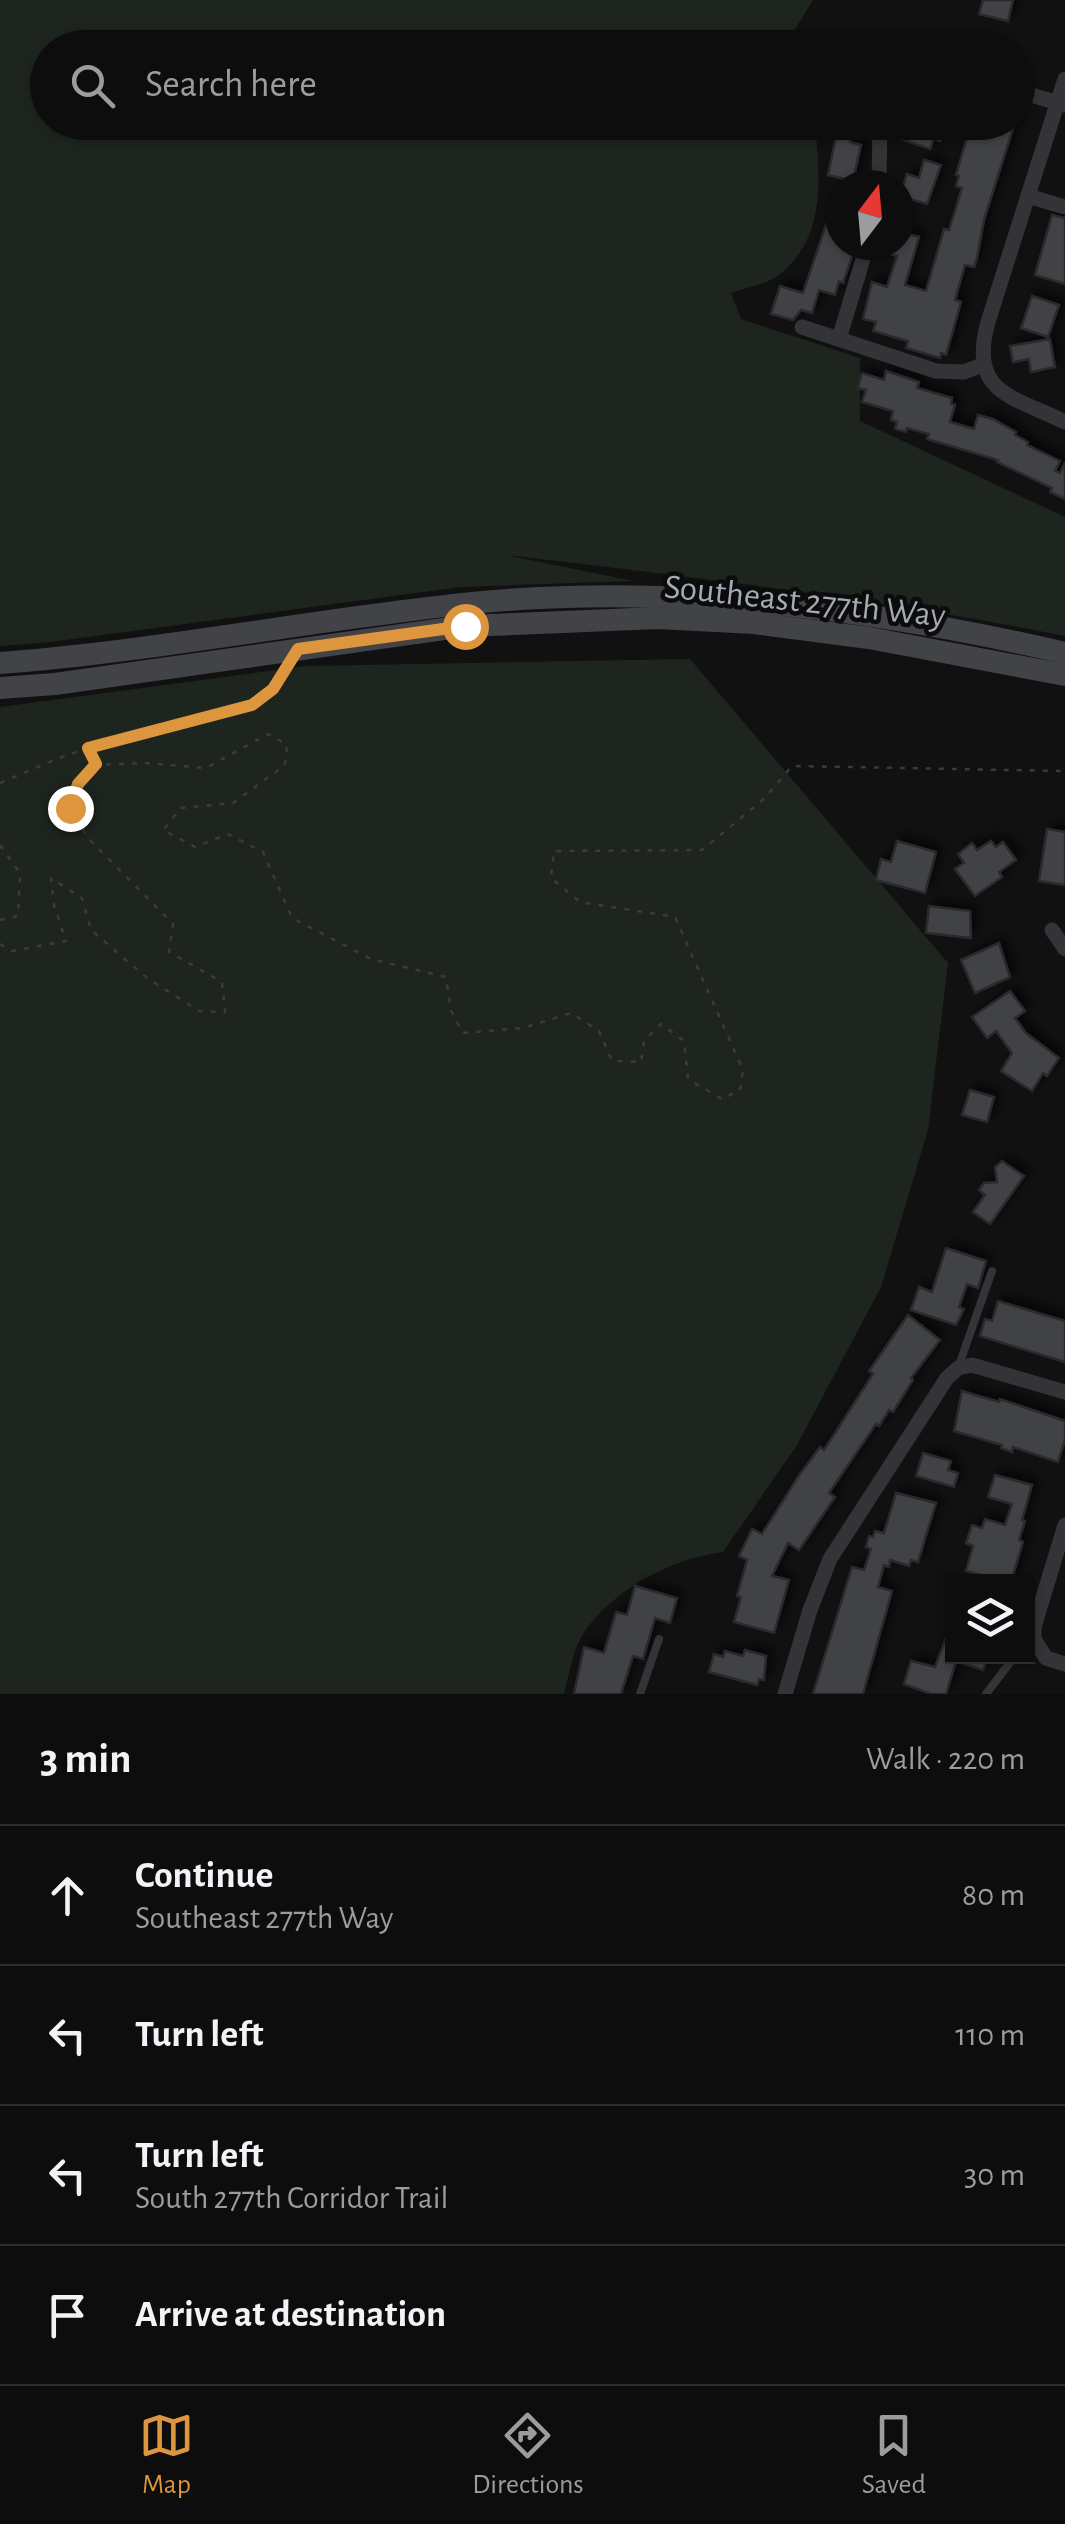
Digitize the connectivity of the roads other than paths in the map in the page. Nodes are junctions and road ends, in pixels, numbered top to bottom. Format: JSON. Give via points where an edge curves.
{"nodes":[{"id":1,"x":1065,"y":79,"type":"edge"},
{"id":2,"x":1035,"y":96,"type":"edge"},
{"id":3,"x":1062,"y":104,"type":"edge"},
{"id":4,"x":879,"y":140,"type":"edge"},
{"id":5,"x":878,"y":170,"type":"edge"},
{"id":6,"x":1028,"y":196,"type":"junction"},
{"id":7,"x":1065,"y":207,"type":"edge"},
{"id":8,"x":864,"y":260,"type":"edge"},
{"id":9,"x":802,"y":327,"type":"dead end"},
{"id":10,"x":839,"y":339,"type":"junction"},
{"id":11,"x":982,"y":365,"type":"junction"},
{"id":12,"x":1065,"y":422,"type":"edge"},
{"id":13,"x":1065,"y":653,"type":"edge"},
{"id":14,"x":0,"y":663,"type":"edge"},
{"id":15,"x":1065,"y":674,"type":"edge"},
{"id":16,"x":0,"y":688,"type":"edge"},
{"id":17,"x":1052,"y":930,"type":"dead end"},
{"id":18,"x":1065,"y":948,"type":"edge"},
{"id":19,"x":992,"y":1271,"type":"dead end"},
{"id":20,"x":958,"y":1368,"type":"junction"},
{"id":21,"x":1065,"y":1392,"type":"edge"},
{"id":22,"x":1065,"y":1525,"type":"edge"},
{"id":23,"x":1035,"y":1625,"type":"edge"},
{"id":24,"x":660,"y":1639,"type":"dead end"},
{"id":25,"x":1035,"y":1648,"type":"edge"},
{"id":26,"x":1009,"y":1664,"type":"edge"},
{"id":27,"x":1065,"y":1664,"type":"edge"},
{"id":28,"x":640,"y":1694,"type":"edge"},
{"id":29,"x":785,"y":1694,"type":"edge"},
{"id":30,"x":986,"y":1694,"type":"edge"}],
"edges":[{"from":1,"to":3,"type":"street"},
{"from":2,"to":3,"type":"street"},
{"from":3,"to":6,"type":"street"},
{"from":4,"to":5,"type":"street"},
{"from":6,"to":7,"type":"street"},
{"from":6,"to":11,"type":"street","via":[[985,332]]},
{"from":8,"to":10,"type":"street"},
{"from":9,"to":10,"type":"street"},
{"from":10,"to":11,"type":"street","via":[[936,371]]},
{"from":11,"to":12,"type":"street","via":[[1000,390]]},
{"from":13,"to":14,"type":"main road","name":"Southeast 277th Way","via":[[756,601],[608,597],[474,603]]},
{"from":15,"to":16,"type":"main road","name":"Southeast 277th Way","via":[[870,638],[658,618],[465,626]]},
{"from":17,"to":18,"type":"street"},
{"from":19,"to":20,"type":"lane"},
{"from":20,"to":21,"type":"street","via":[[987,1367]]},
{"from":20,"to":29,"type":"street","via":[[830,1559]]},
{"from":22,"to":23,"type":"street"},
{"from":24,"to":28,"type":"lane"},
{"from":25,"to":27,"type":"street"},
{"from":26,"to":30,"type":"lane"}]}
